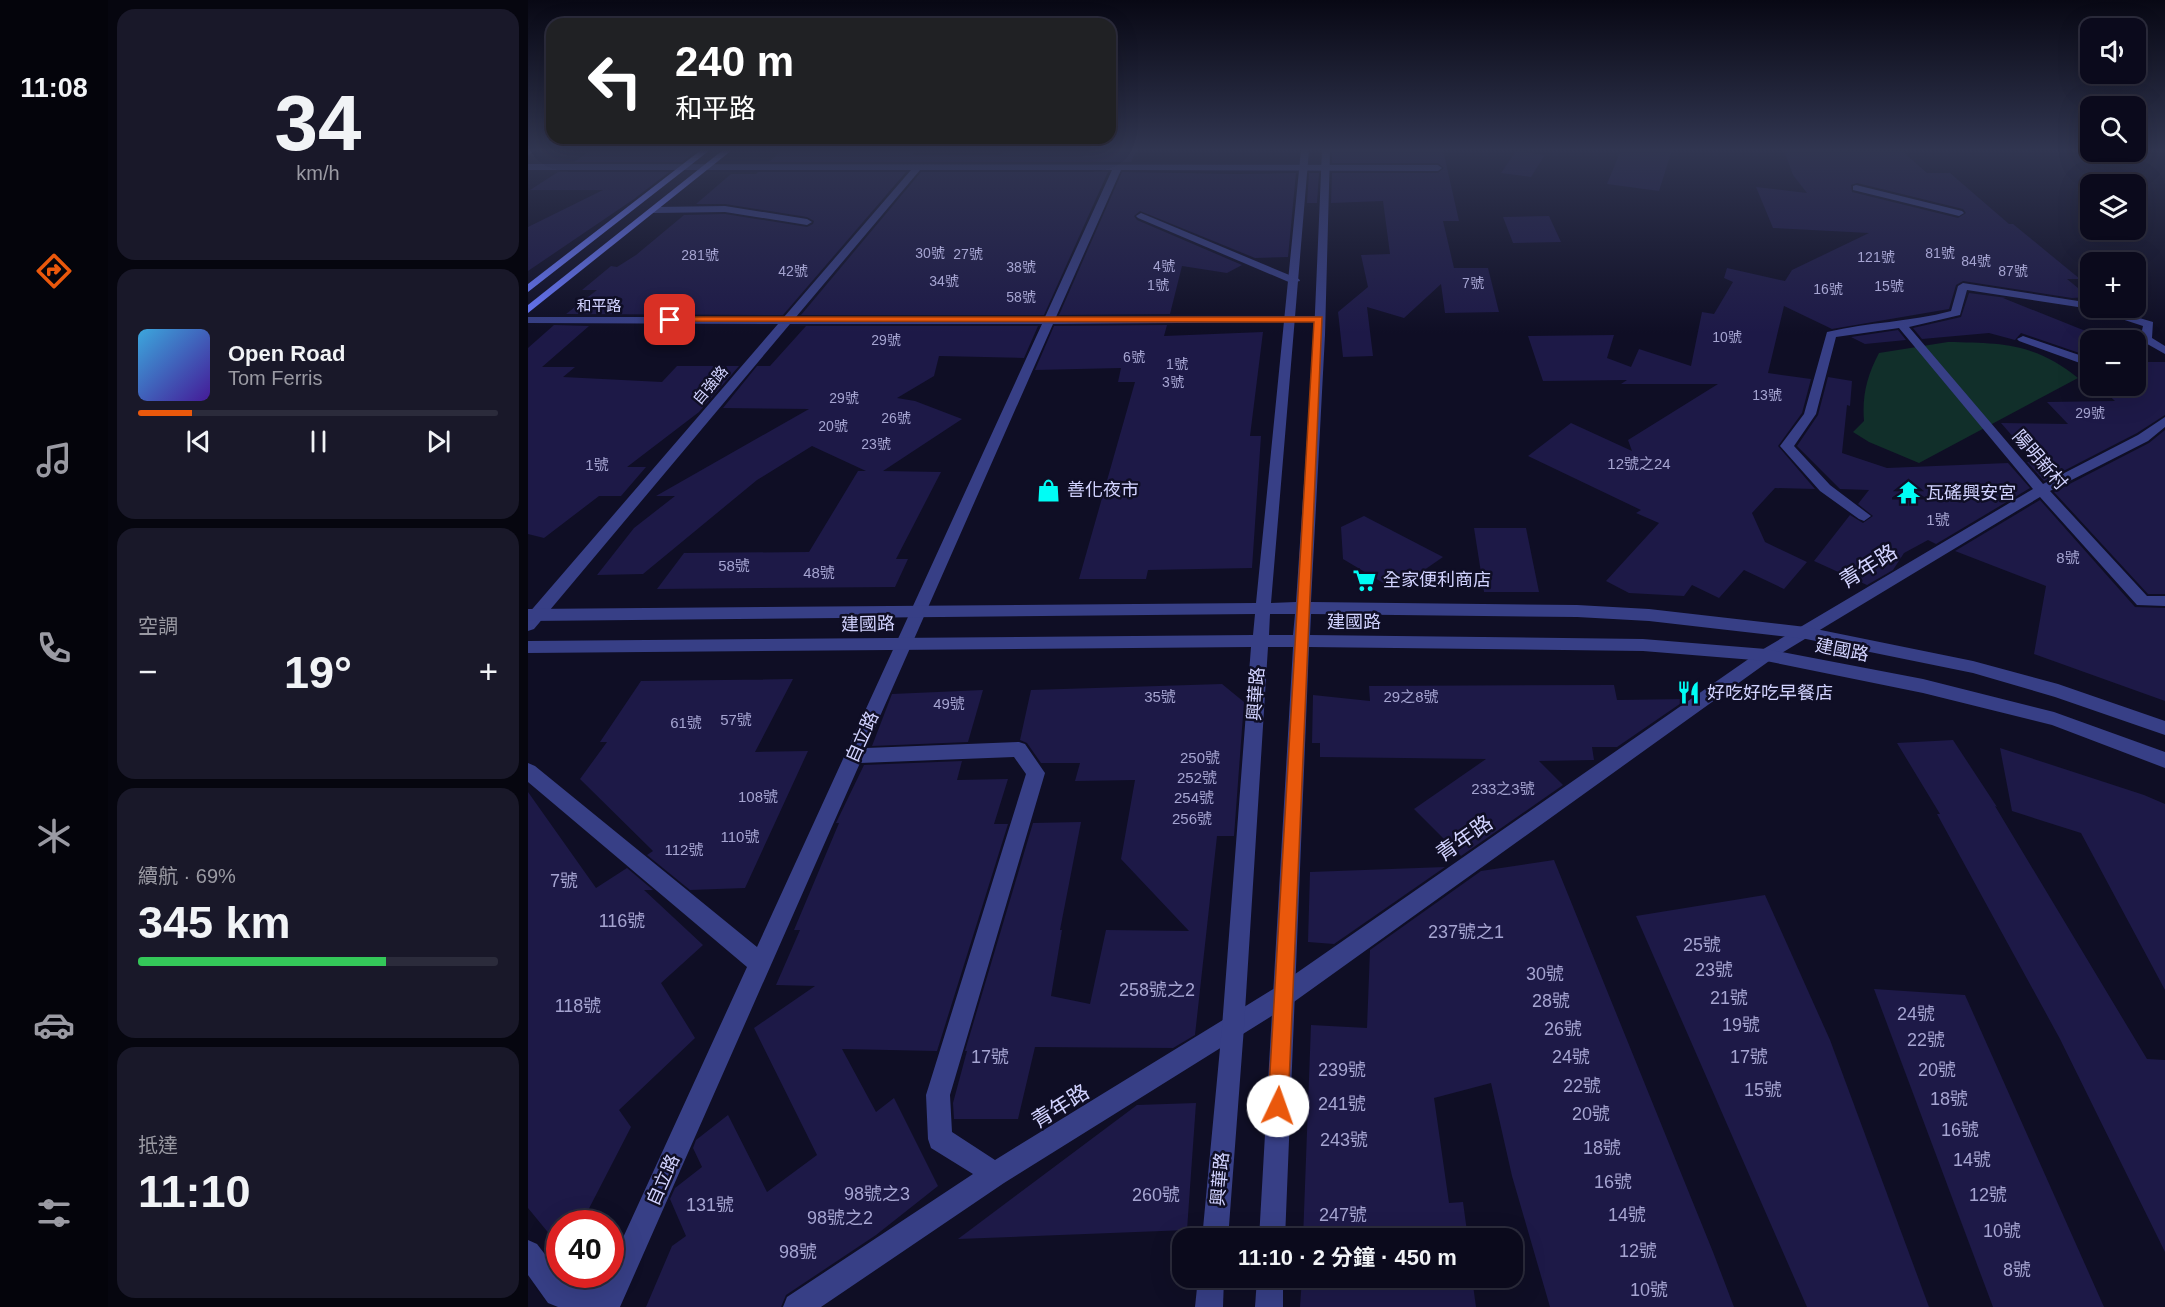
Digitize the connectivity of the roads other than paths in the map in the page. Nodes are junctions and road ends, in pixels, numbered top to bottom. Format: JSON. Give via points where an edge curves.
{"nodes":[{"id":1,"x":628,"y":211,"type":"edge"},
{"id":2,"x":653,"y":211,"type":"edge"},
{"id":3,"x":738,"y":211,"type":"edge"},
{"id":4,"x":881,"y":211,"type":"edge"},
{"id":5,"x":1098,"y":211,"type":"edge"},
{"id":6,"x":1301,"y":211,"type":"edge"},
{"id":7,"x":1326,"y":211,"type":"edge"},
{"id":8,"x":1951,"y":211,"type":"edge"},
{"id":9,"x":1959,"y":213,"type":"dead end"},
{"id":10,"x":1141,"y":216,"type":"dead end"},
{"id":11,"x":807,"y":222,"type":"dead end"},
{"id":12,"x":1295,"y":280,"type":"junction"},
{"id":13,"x":528,"y":289,"type":"edge"},
{"id":14,"x":2080,"y":304,"type":"edge"},
{"id":15,"x":528,"y":310,"type":"edge"},
{"id":16,"x":2129,"y":318,"type":"edge"},
{"id":17,"x":1290,"y":319,"type":"junction"},
{"id":18,"x":1319,"y":319,"type":"junction"},
{"id":19,"x":528,"y":320,"type":"edge"},
{"id":20,"x":788,"y":320,"type":"junction"},
{"id":21,"x":1049,"y":320,"type":"junction"},
{"id":22,"x":1900,"y":323,"type":"junction"},
{"id":23,"x":2146,"y":330,"type":"edge"},
{"id":24,"x":2023,"y":339,"type":"dead end"},
{"id":25,"x":2146,"y":343,"type":"edge"},
{"id":26,"x":2165,"y":351,"type":"edge"},
{"id":27,"x":2080,"y":359,"type":"edge"},
{"id":28,"x":2165,"y":421,"type":"edge"},
{"id":29,"x":2041,"y":490,"type":"junction"},
{"id":30,"x":1864,"y":516,"type":"dead end"},
{"id":31,"x":2165,"y":601,"type":"edge"},
{"id":32,"x":1304,"y":608,"type":"junction"},
{"id":33,"x":1263,"y":609,"type":"junction"},
{"id":34,"x":918,"y":613,"type":"junction"},
{"id":35,"x":531,"y":618,"type":"edge"},
{"id":36,"x":1806,"y":633,"type":"junction"},
{"id":37,"x":1301,"y":641,"type":"junction"},
{"id":38,"x":1260,"y":642,"type":"junction"},
{"id":39,"x":904,"y":644,"type":"junction"},
{"id":40,"x":528,"y":647,"type":"edge"},
{"id":41,"x":1766,"y":655,"type":"junction"},
{"id":42,"x":2165,"y":728,"type":"edge"},
{"id":43,"x":853,"y":756,"type":"junction"},
{"id":44,"x":2165,"y":759,"type":"edge"},
{"id":45,"x":528,"y":771,"type":"edge"},
{"id":46,"x":760,"y":964,"type":"junction"},
{"id":47,"x":1283,"y":996,"type":"junction"},
{"id":48,"x":1233,"y":1028,"type":"junction"},
{"id":49,"x":995,"y":1174,"type":"junction"},
{"id":50,"x":1216,"y":1228,"type":"edge"},
{"id":51,"x":1272,"y":1228,"type":"edge"},
{"id":52,"x":528,"y":1253,"type":"edge"},
{"id":53,"x":1210,"y":1288,"type":"edge"},
{"id":54,"x":1270,"y":1288,"type":"edge"},
{"id":55,"x":609,"y":1299,"type":"edge"},
{"id":56,"x":797,"y":1307,"type":"edge"},
{"id":57,"x":1209,"y":1307,"type":"edge"},
{"id":58,"x":1269,"y":1307,"type":"edge"}],
"edges":[{"from":1,"to":13,"type":"main road"},
{"from":2,"to":15,"type":"main road"},
{"from":3,"to":11,"type":"street"},
{"from":4,"to":20,"type":"street","name":"自強路"},
{"from":5,"to":21,"type":"street","name":"自立路"},
{"from":6,"to":12,"type":"street","name":"興華路"},
{"from":7,"to":18,"type":"street"},
{"from":8,"to":9,"type":"street"},
{"from":10,"to":12,"type":"street"},
{"from":12,"to":17,"type":"street","name":"興華路"},
{"from":14,"to":22,"type":"street","via":[[1962,286],[1956,313]]},
{"from":16,"to":23,"type":"street","via":[[2149,324]]},
{"from":17,"to":18,"type":"street","name":"和平路"},
{"from":17,"to":21,"type":"street","name":"和平路"},
{"from":17,"to":33,"type":"street","name":"興華路"},
{"from":18,"to":32,"type":"street"},
{"from":19,"to":20,"type":"street","name":"和平路"},
{"from":20,"to":21,"type":"street","name":"和平路"},
{"from":20,"to":35,"type":"street","name":"自強路"},
{"from":21,"to":34,"type":"street","name":"自立路"},
{"from":22,"to":29,"type":"street","name":"陽明新村"},
{"from":22,"to":30,"type":"street","via":[[1831,334],[1810,414],[1787,446],[1825,488]]},
{"from":24,"to":27,"type":"street"},
{"from":25,"to":26,"type":"street"},
{"from":28,"to":29,"type":"street","name":"青年路","via":[[2144,438]]},
{"from":29,"to":31,"type":"street","name":"陽明新村","via":[[2144,601]]},
{"from":29,"to":36,"type":"street","name":"青年路"},
{"from":32,"to":33,"type":"street","name":"建國路"},
{"from":32,"to":36,"type":"street","name":"建國路","via":[[1577,611]]},
{"from":32,"to":37,"type":"street"},
{"from":33,"to":34,"type":"street","name":"建國路"},
{"from":33,"to":38,"type":"street","name":"興華路"},
{"from":34,"to":35,"type":"street","name":"建國路"},
{"from":34,"to":39,"type":"street","name":"自立路"},
{"from":36,"to":41,"type":"street","name":"青年路"},
{"from":36,"to":42,"type":"street","name":"建國路","via":[[1973,667]]},
{"from":37,"to":38,"type":"street","name":"建國路"},
{"from":37,"to":41,"type":"street","name":"建國路","via":[[1643,645]]},
{"from":37,"to":47,"type":"street"},
{"from":38,"to":39,"type":"street","name":"建國路"},
{"from":38,"to":48,"type":"street","name":"興華路"},
{"from":39,"to":40,"type":"street","name":"建國路"},
{"from":39,"to":43,"type":"street","name":"自立路"},
{"from":41,"to":44,"type":"street","name":"建國路","via":[[1923,686],[2054,719]]},
{"from":41,"to":47,"type":"street","name":"青年路"},
{"from":43,"to":46,"type":"street","name":"自立路"},
{"from":43,"to":49,"type":"street","via":[[1019,749],[1036,774],[938,1095],[940,1139]]},
{"from":45,"to":46,"type":"street"},
{"from":46,"to":55,"type":"street","name":"自立路"},
{"from":47,"to":48,"type":"street","name":"青年路"},
{"from":47,"to":51,"type":"street"},
{"from":48,"to":49,"type":"street","name":"青年路"},
{"from":48,"to":50,"type":"street","name":"興華路"},
{"from":49,"to":56,"type":"street","name":"青年路"},
{"from":52,"to":55,"type":"street","via":[[558,1293]]},
{"from":53,"to":57,"type":"street"},
{"from":54,"to":58,"type":"street"}]}
